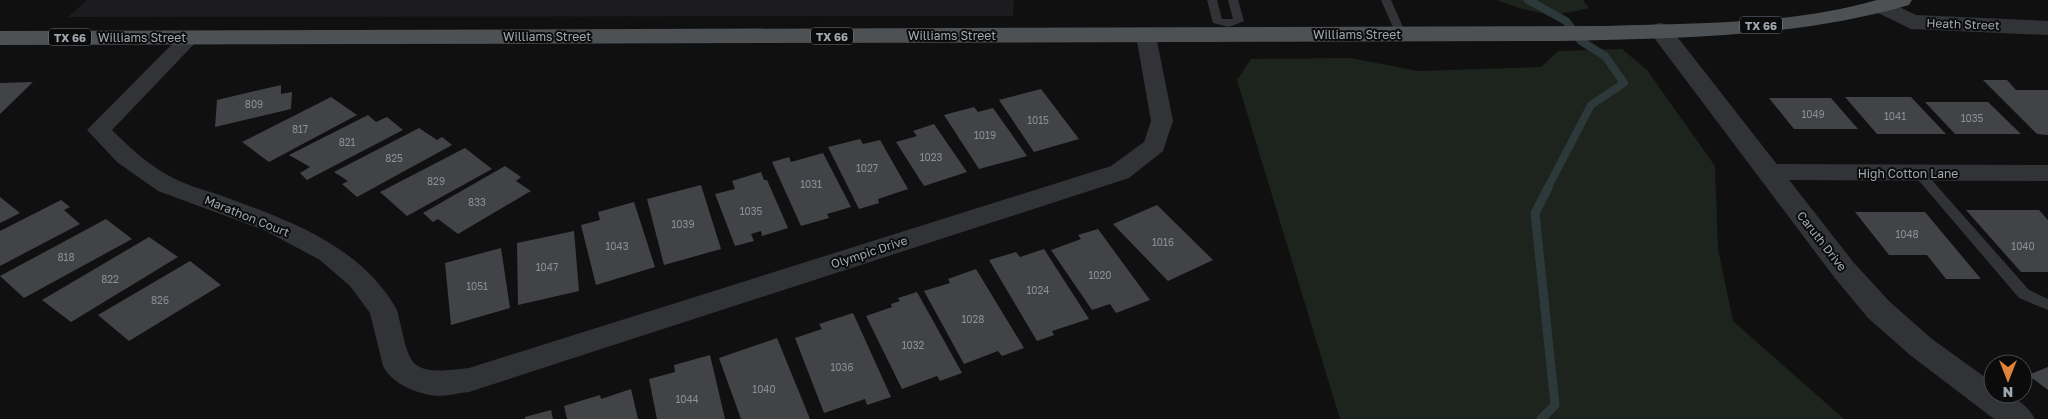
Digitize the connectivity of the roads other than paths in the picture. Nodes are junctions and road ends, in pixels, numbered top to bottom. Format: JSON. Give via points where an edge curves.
{"nodes":[{"id":1,"x":1212,"y":0,"type":"edge"},
{"id":2,"x":1233,"y":0,"type":"edge"},
{"id":3,"x":1386,"y":0,"type":"edge"},
{"id":4,"x":1892,"y":3,"type":"edge"},
{"id":5,"x":2048,"y":28,"type":"edge"},
{"id":6,"x":1230,"y":29,"type":"junction"},
{"id":7,"x":1660,"y":30,"type":"junction"},
{"id":8,"x":1401,"y":34,"type":"junction"},
{"id":9,"x":1146,"y":36,"type":"junction"},
{"id":10,"x":0,"y":38,"type":"edge"},
{"id":11,"x":190,"y":38,"type":"junction"},
{"id":12,"x":1769,"y":172,"type":"junction"},
{"id":13,"x":1918,"y":172,"type":"junction"},
{"id":14,"x":2048,"y":173,"type":"edge"},
{"id":15,"x":2048,"y":305,"type":"edge"},
{"id":16,"x":469,"y":380,"type":"joint"},
{"id":17,"x":2018,"y":419,"type":"edge"}],
"edges":[{"from":1,"to":6,"type":"lane","via":[[1217,21]]},
{"from":2,"to":6,"type":"lane","via":[[1238,21]]},
{"from":3,"to":8,"type":"lane"},
{"from":4,"to":5,"type":"street","name":"Heath Street","via":[[1910,22]]},
{"from":4,"to":7,"type":"main road","name":"Williams Street","number":"TX 66","via":[[1811,20],[1736,28]]},
{"from":6,"to":8,"type":"main road","name":"Williams Street","number":"TX 66"},
{"from":6,"to":9,"type":"main road","name":"Williams Street","number":"TX 66"},
{"from":7,"to":8,"type":"main road","name":"Williams Street","number":"TX 66"},
{"from":7,"to":12,"type":"street","name":"Caruth Drive"},
{"from":9,"to":11,"type":"main road","name":"Williams Street","number":"TX 66"},
{"from":9,"to":16,"type":"street","name":"Olympic Drive","via":[[1162,121],[1155,146],[1120,172]]},
{"from":10,"to":11,"type":"main road","name":"Williams Street","number":"TX 66"},
{"from":11,"to":16,"type":"street","name":"Marathon Court","via":[[99,130],[125,157],[167,185],[273,224],[329,253],[359,279],[383,310],[397,366],[411,377],[437,384]]},
{"from":12,"to":13,"type":"street","name":"High Cotton Lane"},
{"from":12,"to":17,"type":"street","name":"Caruth Drive","via":[[1844,270],[1880,310],[1921,347]]},
{"from":13,"to":14,"type":"street","name":"High Cotton Lane"},
{"from":13,"to":15,"type":"lane","via":[[2024,294]]}]}
